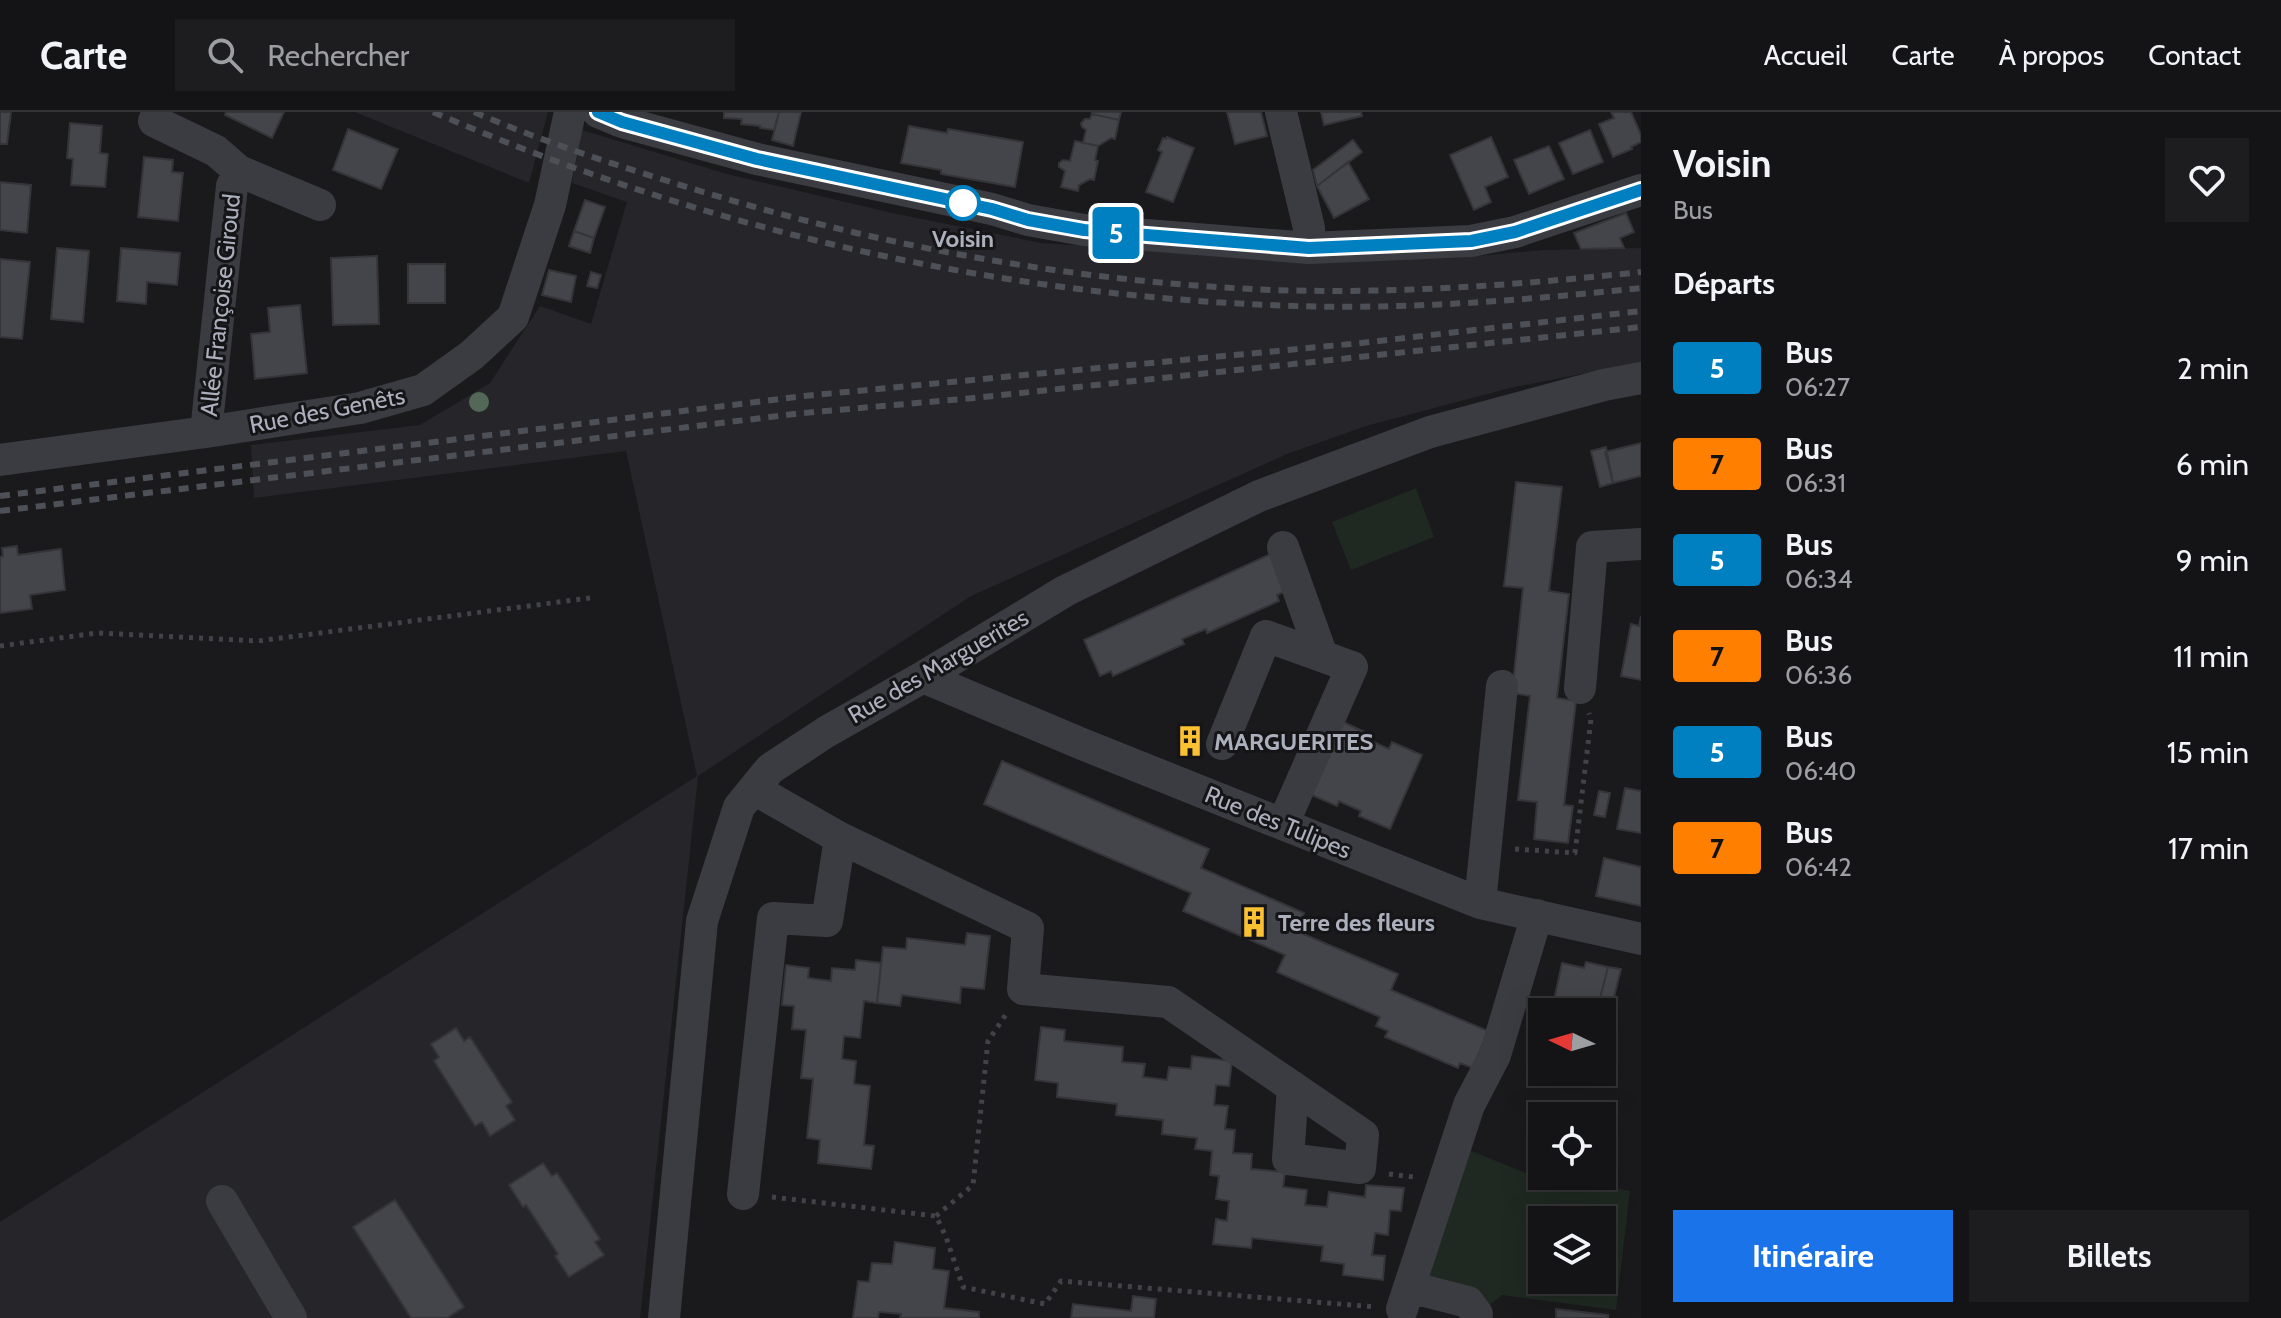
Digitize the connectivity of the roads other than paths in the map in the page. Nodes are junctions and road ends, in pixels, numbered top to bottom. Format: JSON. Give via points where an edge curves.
{"nodes":[{"id":1,"x":570,"y":112,"type":"edge"},
{"id":2,"x":598,"y":112,"type":"edge"},
{"id":3,"x":1281,"y":112,"type":"edge"},
{"id":4,"x":154,"y":121,"type":"dead end"},
{"id":5,"x":239,"y":171,"type":"junction"},
{"id":6,"x":1641,"y":190,"type":"edge"},
{"id":7,"x":320,"y":205,"type":"dead end"},
{"id":8,"x":1309,"y":248,"type":"junction"},
{"id":9,"x":1641,"y":378,"type":"edge"},
{"id":10,"x":206,"y":432,"type":"junction"},
{"id":11,"x":0,"y":460,"type":"edge"},
{"id":12,"x":1630,"y":545,"type":"edge"},
{"id":13,"x":1283,"y":547,"type":"dead end"},
{"id":14,"x":1322,"y":656,"type":"junction"},
{"id":15,"x":923,"y":677,"type":"junction"},
{"id":16,"x":1502,"y":686,"type":"dead end"},
{"id":17,"x":1580,"y":688,"type":"road end"},
{"id":18,"x":1222,"y":744,"type":"dead end"},
{"id":19,"x":754,"y":789,"type":"junction"},
{"id":20,"x":1283,"y":824,"type":"junction"},
{"id":21,"x":840,"y":838,"type":"junction"},
{"id":22,"x":1480,"y":903,"type":"junction"},
{"id":23,"x":1537,"y":915,"type":"junction"},
{"id":24,"x":1641,"y":939,"type":"edge"},
{"id":25,"x":1293,"y":1087,"type":"junction"},
{"id":26,"x":743,"y":1194,"type":"road end"},
{"id":27,"x":222,"y":1201,"type":"dead end"},
{"id":28,"x":1477,"y":1314,"type":"dead end"},
{"id":29,"x":291,"y":1318,"type":"edge"},
{"id":30,"x":664,"y":1318,"type":"edge"}],
"edges":[{"from":1,"to":10,"type":"street","name":"Rue des Genêts","via":[[550,205],[513,317],[472,355],[410,394],[360,408]]},
{"from":2,"to":8,"type":"street","via":[[757,159],[1028,220],[1084,230]]},
{"from":3,"to":8,"type":"street","via":[[1309,228]]},
{"from":4,"to":5,"type":"street","via":[[216,151]]},
{"from":5,"to":7,"type":"street","name":"Allée Françoise Giroud"},
{"from":5,"to":10,"type":"street","name":"Allée Françoise Giroud","via":[[232,186]]},
{"from":6,"to":8,"type":"street","via":[[1515,232],[1471,241]]},
{"from":9,"to":15,"type":"street","name":"Rue des Marguerites","via":[[1430,432],[1259,496],[1065,591]]},
{"from":10,"to":11,"type":"street","name":"Rue des Genêts"},
{"from":12,"to":17,"type":"street","via":[[1592,547]]},
{"from":13,"to":14,"type":"street"},
{"from":14,"to":18,"type":"street","via":[[1266,636]]},
{"from":14,"to":20,"type":"street","via":[[1352,667]]},
{"from":15,"to":19,"type":"street","name":"Rue des Marguerites","via":[[803,747],[770,769]]},
{"from":15,"to":20,"type":"street","name":"Rue des Tulipes"},
{"from":16,"to":22,"type":"street"},
{"from":19,"to":21,"type":"street"},
{"from":19,"to":30,"type":"street","name":"Rue des Marguerites","via":[[739,807],[702,921]]},
{"from":20,"to":22,"type":"street","name":"Rue des Tulipes"},
{"from":21,"to":25,"type":"street","via":[[1028,928],[1023,989],[1168,1002]]},
{"from":21,"to":26,"type":"street","via":[[827,921],[773,918]]},
{"from":22,"to":23,"type":"street","name":"Rue des Tulipes"},
{"from":23,"to":24,"type":"street","name":"Rue des Tulipes"},
{"from":23,"to":28,"type":"street","via":[[1495,1055],[1469,1105],[1405,1298],[1468,1302]]},
{"from":25,"to":25,"type":"street","via":[[1363,1135],[1360,1168],[1288,1159]]},
{"from":27,"to":29,"type":"street"}]}
